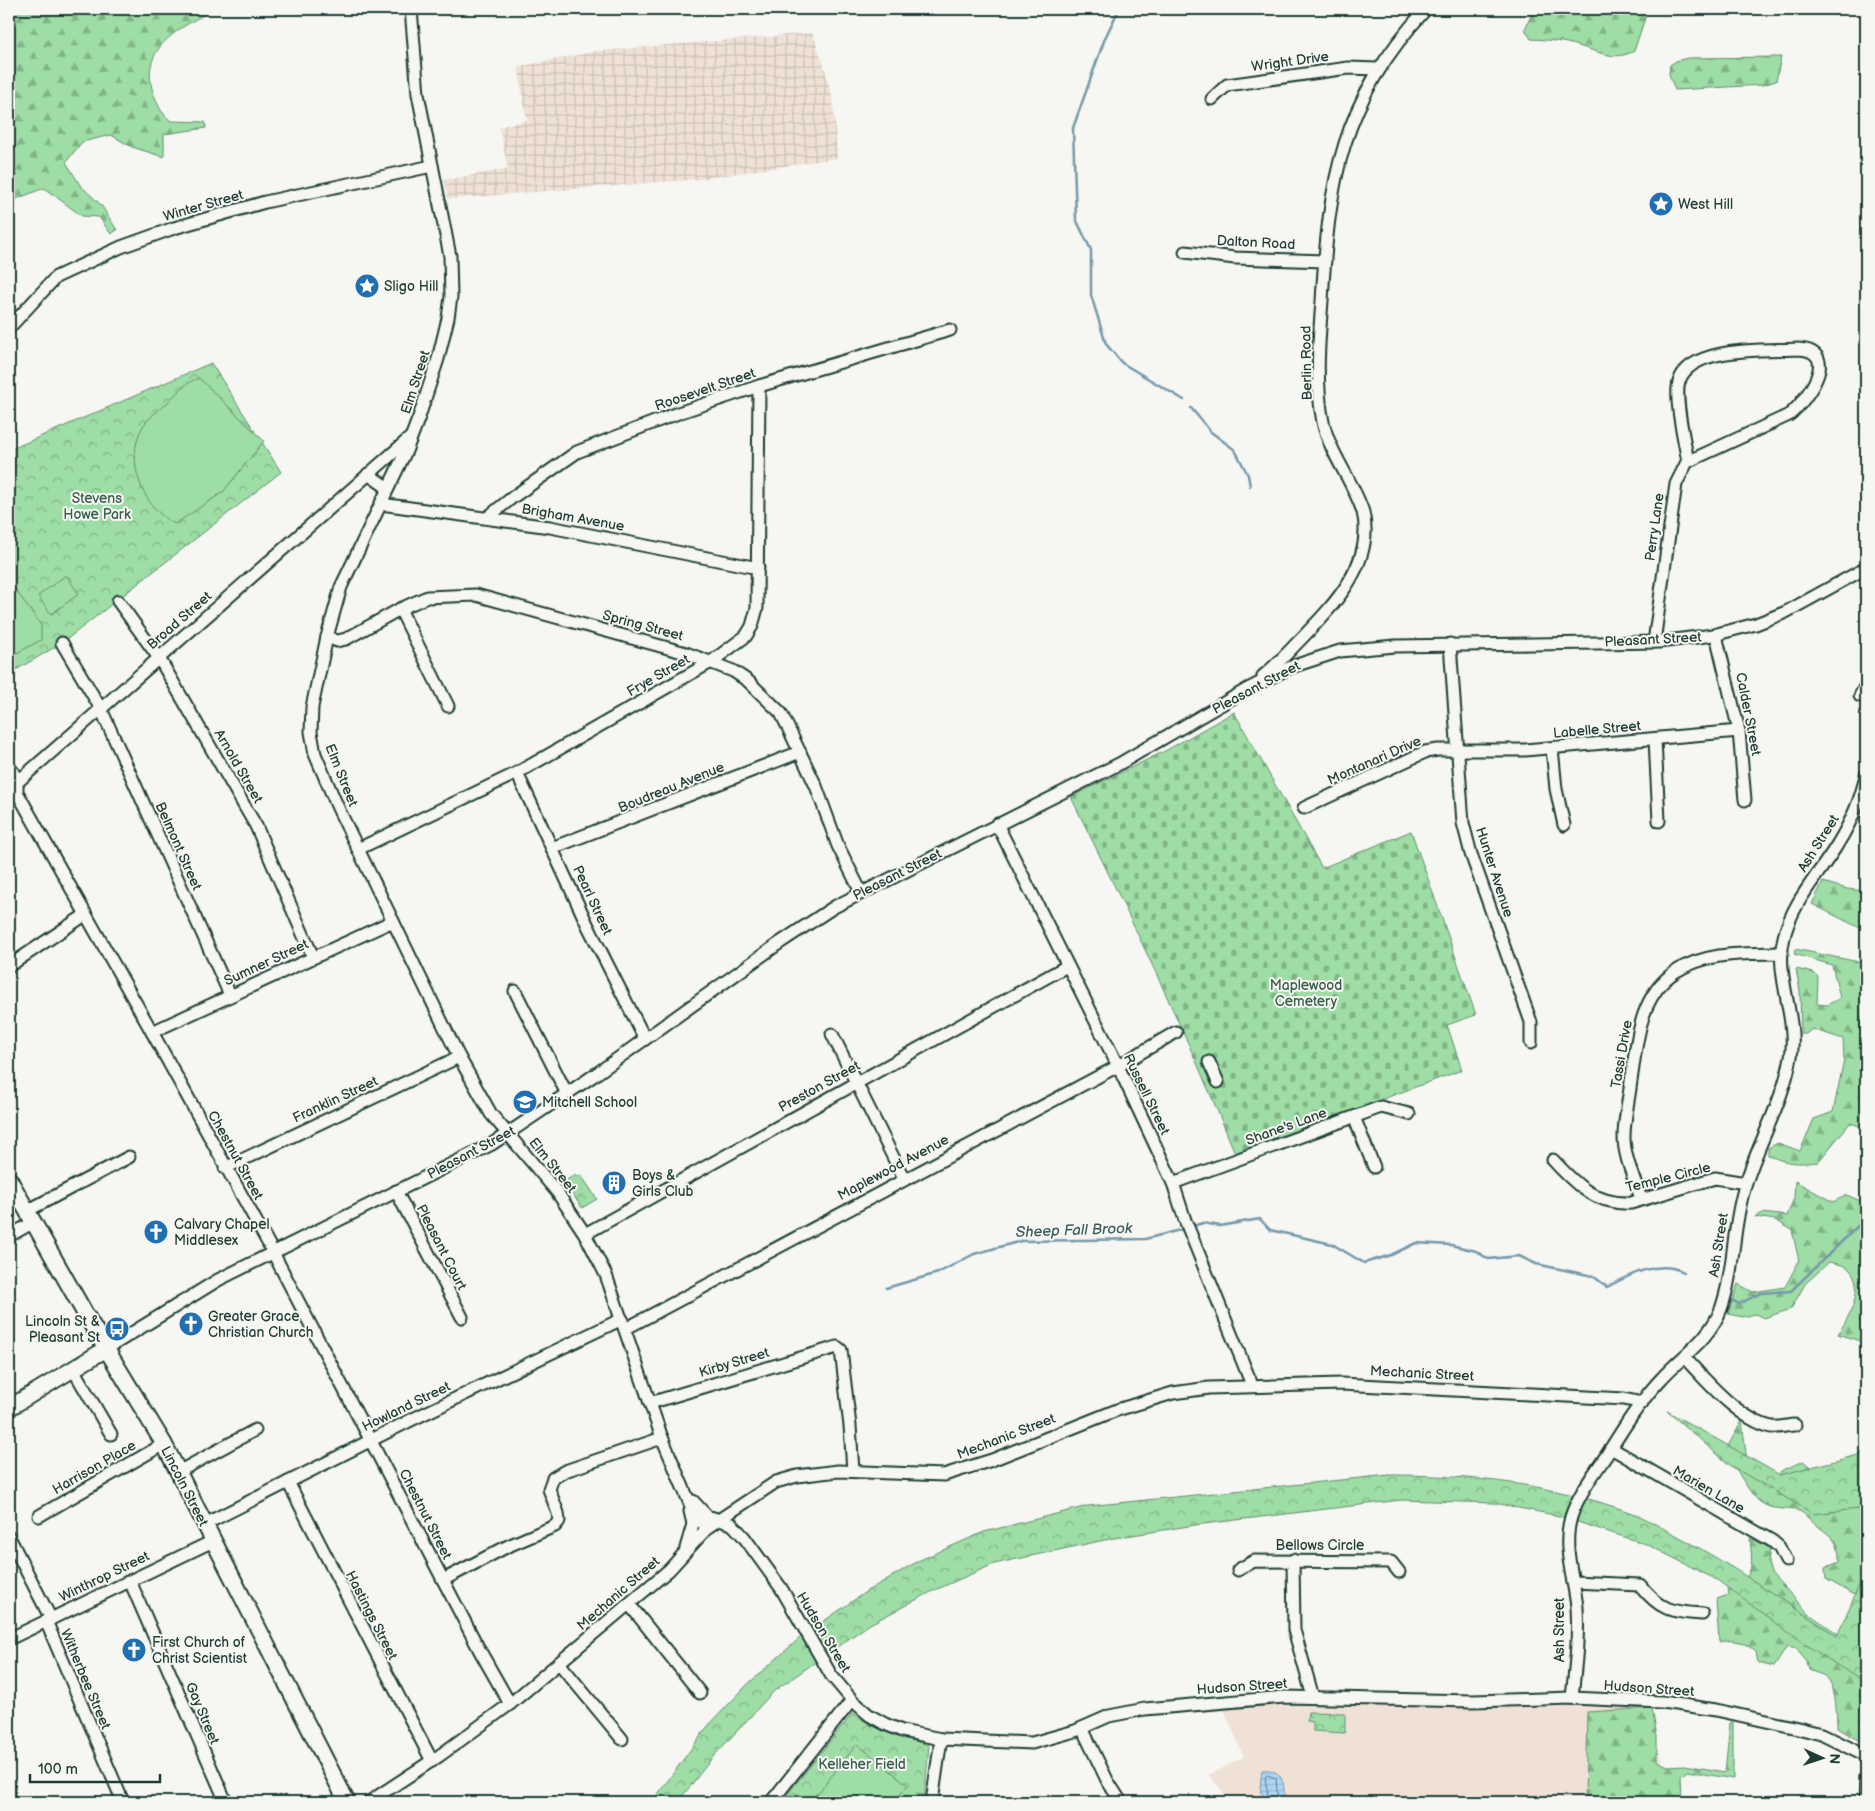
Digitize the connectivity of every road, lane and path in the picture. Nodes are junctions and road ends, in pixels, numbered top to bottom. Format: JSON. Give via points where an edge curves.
{"nodes":[{"id":1,"x":411,"y":9,"type":"edge"},
{"id":2,"x":1426,"y":9,"type":"edge"},
{"id":3,"x":1378,"y":69,"type":"junction"},
{"id":4,"x":1212,"y":99,"type":"dead end"},
{"id":5,"x":432,"y":166,"type":"junction"},
{"id":6,"x":1185,"y":252,"type":"dead end"},
{"id":7,"x":1325,"y":261,"type":"junction"},
{"id":8,"x":9,"y":328,"type":"edge"},
{"id":9,"x":950,"y":330,"type":"dead end"},
{"id":10,"x":760,"y":386,"type":"junction"},
{"id":11,"x":412,"y":437,"type":"junction"},
{"id":12,"x":1688,"y":462,"type":"junction"},
{"id":13,"x":368,"y":474,"type":"junction"},
{"id":14,"x":388,"y":488,"type":"junction"},
{"id":15,"x":380,"y":504,"type":"junction"},
{"id":16,"x":488,"y":517,"type":"junction"},
{"id":17,"x":758,"y":568,"type":"junction"},
{"id":18,"x":1866,"y":568,"type":"edge"},
{"id":19,"x":118,"y":601,"type":"dead end"},
{"id":20,"x":400,"y":609,"type":"junction"},
{"id":21,"x":1716,"y":635,"type":"junction"},
{"id":22,"x":327,"y":637,"type":"junction"},
{"id":23,"x":1654,"y":642,"type":"junction"},
{"id":24,"x":62,"y":643,"type":"dead end"},
{"id":25,"x":1450,"y":644,"type":"junction"},
{"id":26,"x":159,"y":658,"type":"junction"},
{"id":27,"x":711,"y":662,"type":"junction"},
{"id":28,"x":1866,"y":685,"type":"edge"},
{"id":29,"x":1246,"y":690,"type":"junction"},
{"id":30,"x":1860,"y":696,"type":"dead end"},
{"id":31,"x":448,"y":706,"type":"dead end"},
{"id":32,"x":101,"y":709,"type":"junction"},
{"id":33,"x":1739,"y":731,"type":"junction"},
{"id":34,"x":1655,"y":738,"type":"junction"},
{"id":35,"x":1552,"y":748,"type":"junction"},
{"id":36,"x":800,"y":752,"type":"junction"},
{"id":37,"x":1458,"y":752,"type":"junction"},
{"id":38,"x":9,"y":767,"type":"edge"},
{"id":39,"x":517,"y":773,"type":"junction"},
{"id":40,"x":1866,"y":776,"type":"edge"},
{"id":41,"x":12,"y":786,"type":"edge"},
{"id":42,"x":1745,"y":800,"type":"dead end"},
{"id":43,"x":1304,"y":808,"type":"dead end"},
{"id":44,"x":1660,"y":822,"type":"dead end"},
{"id":45,"x":996,"y":824,"type":"junction"},
{"id":46,"x":1564,"y":825,"type":"dead end"},
{"id":47,"x":552,"y":848,"type":"junction"},
{"id":48,"x":358,"y":849,"type":"junction"},
{"id":49,"x":861,"y":892,"type":"junction"},
{"id":50,"x":85,"y":915,"type":"junction"},
{"id":51,"x":393,"y":921,"type":"junction"},
{"id":52,"x":1782,"y":953,"type":"junction"},
{"id":53,"x":313,"y":957,"type":"junction"},
{"id":54,"x":9,"y":966,"type":"edge"},
{"id":55,"x":1067,"y":966,"type":"junction"},
{"id":56,"x":515,"y":991,"type":"dead end"},
{"id":57,"x":230,"y":995,"type":"junction"},
{"id":58,"x":152,"y":1032,"type":"junction"},
{"id":59,"x":1176,"y":1032,"type":"dead end"},
{"id":60,"x":832,"y":1034,"type":"dead end"},
{"id":61,"x":645,"y":1039,"type":"junction"},
{"id":62,"x":1531,"y":1044,"type":"dead end"},
{"id":63,"x":459,"y":1057,"type":"junction"},
{"id":64,"x":1209,"y":1062,"type":"dead end"},
{"id":65,"x":1118,"y":1066,"type":"junction"},
{"id":66,"x":856,"y":1082,"type":"junction"},
{"id":67,"x":1218,"y":1082,"type":"dead end"},
{"id":68,"x":566,"y":1092,"type":"junction"},
{"id":69,"x":1409,"y":1114,"type":"dead end"},
{"id":70,"x":1354,"y":1117,"type":"junction"},
{"id":71,"x":507,"y":1135,"type":"junction"},
{"id":72,"x":129,"y":1157,"type":"dead end"},
{"id":73,"x":1553,"y":1160,"type":"dead end"},
{"id":74,"x":1374,"y":1167,"type":"dead end"},
{"id":75,"x":225,"y":1168,"type":"junction"},
{"id":76,"x":904,"y":1178,"type":"junction"},
{"id":77,"x":9,"y":1179,"type":"edge"},
{"id":78,"x":1173,"y":1183,"type":"junction"},
{"id":79,"x":1746,"y":1183,"type":"junction"},
{"id":80,"x":396,"y":1191,"type":"junction"},
{"id":81,"x":1641,"y":1200,"type":"junction"},
{"id":82,"x":30,"y":1217,"type":"junction"},
{"id":83,"x":586,"y":1234,"type":"junction"},
{"id":84,"x":9,"y":1236,"type":"edge"},
{"id":85,"x":271,"y":1253,"type":"junction"},
{"id":86,"x":462,"y":1317,"type":"dead end"},
{"id":87,"x":623,"y":1324,"type":"junction"},
{"id":88,"x":106,"y":1349,"type":"junction"},
{"id":89,"x":1685,"y":1358,"type":"junction"},
{"id":90,"x":73,"y":1369,"type":"junction"},
{"id":91,"x":1252,"y":1385,"type":"junction"},
{"id":92,"x":650,"y":1403,"type":"junction"},
{"id":93,"x":1642,"y":1403,"type":"junction"},
{"id":94,"x":9,"y":1408,"type":"edge"},
{"id":95,"x":1795,"y":1425,"type":"dead end"},
{"id":96,"x":256,"y":1430,"type":"dead end"},
{"id":97,"x":111,"y":1434,"type":"dead end"},
{"id":98,"x":662,"y":1438,"type":"junction"},
{"id":99,"x":371,"y":1441,"type":"junction"},
{"id":100,"x":164,"y":1444,"type":"junction"},
{"id":101,"x":1611,"y":1448,"type":"junction"},
{"id":102,"x":178,"y":1472,"type":"junction"},
{"id":103,"x":853,"y":1472,"type":"junction"},
{"id":104,"x":288,"y":1482,"type":"junction"},
{"id":105,"x":687,"y":1494,"type":"junction"},
{"id":106,"x":39,"y":1516,"type":"dead end"},
{"id":107,"x":723,"y":1519,"type":"junction"},
{"id":108,"x":205,"y":1524,"type":"junction"},
{"id":109,"x":708,"y":1528,"type":"junction"},
{"id":110,"x":9,"y":1537,"type":"edge"},
{"id":111,"x":213,"y":1541,"type":"junction"},
{"id":112,"x":681,"y":1556,"type":"junction"},
{"id":113,"x":1293,"y":1560,"type":"junction"},
{"id":114,"x":1786,"y":1560,"type":"dead end"},
{"id":115,"x":1238,"y":1570,"type":"dead end"},
{"id":116,"x":1399,"y":1572,"type":"dead end"},
{"id":117,"x":443,"y":1580,"type":"junction"},
{"id":118,"x":130,"y":1581,"type":"junction"},
{"id":119,"x":1573,"y":1582,"type":"junction"},
{"id":120,"x":629,"y":1604,"type":"junction"},
{"id":121,"x":1702,"y":1614,"type":"dead end"},
{"id":122,"x":48,"y":1620,"type":"junction"},
{"id":123,"x":9,"y":1639,"type":"edge"},
{"id":124,"x":559,"y":1663,"type":"junction"},
{"id":125,"x":700,"y":1693,"type":"dead end"},
{"id":126,"x":1313,"y":1697,"type":"junction"},
{"id":127,"x":1572,"y":1698,"type":"junction"},
{"id":128,"x":852,"y":1700,"type":"junction"},
{"id":129,"x":510,"y":1704,"type":"junction"},
{"id":130,"x":1082,"y":1728,"type":"junction"},
{"id":131,"x":622,"y":1739,"type":"dead end"},
{"id":132,"x":941,"y":1739,"type":"junction"},
{"id":133,"x":1866,"y":1756,"type":"edge"},
{"id":134,"x":432,"y":1761,"type":"junction"},
{"id":135,"x":1866,"y":1778,"type":"edge"},
{"id":136,"x":122,"y":1802,"type":"edge"},
{"id":137,"x":226,"y":1802,"type":"edge"},
{"id":138,"x":347,"y":1802,"type":"edge"},
{"id":139,"x":369,"y":1802,"type":"edge"},
{"id":140,"x":772,"y":1802,"type":"edge"},
{"id":141,"x":932,"y":1802,"type":"edge"},
{"id":142,"x":1122,"y":1802,"type":"edge"},
{"id":143,"x":1865,"y":1802,"type":"edge"}],
"edges":[{"from":1,"to":5,"type":"street","name":"Elm Street","via":[[418,94]]},
{"from":2,"to":3,"type":"street","name":"Berlin Road"},
{"from":3,"to":4,"type":"street","name":"Wright Drive","via":[[1348,68],[1227,85]]},
{"from":3,"to":7,"type":"street","name":"Berlin Road","via":[[1362,96],[1344,140],[1332,192]]},
{"from":5,"to":8,"type":"street","name":"Winter Street","via":[[265,202],[121,247],[56,277]]},
{"from":5,"to":11,"type":"street","name":"Elm Street","via":[[450,256],[451,297],[438,359]]},
{"from":6,"to":7,"type":"street","name":"Dalton Road","via":[[1235,258]]},
{"from":7,"to":29,"type":"street","name":"Berlin Road","via":[[1319,349],[1322,412],[1326,431],[1363,512],[1364,544],[1354,573],[1333,605],[1267,673]]},
{"from":9,"to":10,"type":"street","name":"Roosevelt Street"},
{"from":10,"to":16,"type":"street","name":"Roosevelt Street","via":[[577,452]]},
{"from":10,"to":17,"type":"street","name":"Frye Street"},
{"from":11,"to":13,"type":"street","name":"Broad Street"},
{"from":11,"to":14,"type":"street","name":"Elm Street"},
{"from":12,"to":12,"type":"street","via":[[1789,415],[1814,384],[1820,367],[1814,354],[1798,349],[1728,353],[1706,357],[1691,365],[1678,388]]},
{"from":12,"to":23,"type":"street","name":"Perry Lane","via":[[1676,484]]},
{"from":13,"to":14,"type":"street"},
{"from":13,"to":26,"type":"street","name":"Broad Street"},
{"from":14,"to":15,"type":"street","name":"Elm Street"},
{"from":15,"to":16,"type":"street","name":"Brigham Avenue"},
{"from":15,"to":22,"type":"street","name":"Elm Street","via":[[341,587]]},
{"from":16,"to":17,"type":"street","name":"Brigham Avenue"},
{"from":17,"to":27,"type":"street","name":"Frye Street","via":[[757,608],[752,626],[746,636]]},
{"from":18,"to":21,"type":"street","name":"Pleasant Street","via":[[1786,612]]},
{"from":19,"to":26,"type":"street","name":"Arnold Street"},
{"from":20,"to":22,"type":"street","name":"Spring Street","via":[[346,639],[337,641]]},
{"from":20,"to":27,"type":"street","name":"Spring Street","via":[[427,597],[476,595]]},
{"from":20,"to":31,"type":"street"},
{"from":21,"to":23,"type":"street","name":"Pleasant Street"},
{"from":21,"to":33,"type":"street","name":"Calder Street"},
{"from":22,"to":48,"type":"street","name":"Elm Street","via":[[312,710],[311,732],[325,779]]},
{"from":23,"to":25,"type":"street","name":"Pleasant Street"},
{"from":24,"to":32,"type":"street","name":"Belmont Street"},
{"from":25,"to":29,"type":"street","name":"Pleasant Street","via":[[1340,651],[1291,666]]},
{"from":25,"to":37,"type":"street","name":"Hunter Avenue"},
{"from":26,"to":32,"type":"street","name":"Broad Street"},
{"from":26,"to":53,"type":"street","name":"Arnold Street","via":[[256,826]]},
{"from":27,"to":36,"type":"street","name":"Spring Street","via":[[733,671],[765,696],[781,713]]},
{"from":27,"to":39,"type":"street","name":"Frye Street"},
{"from":28,"to":30,"type":"street"},
{"from":29,"to":45,"type":"street","name":"Pleasant Street","via":[[1133,756]]},
{"from":32,"to":41,"type":"street","name":"Broad Street"},
{"from":32,"to":57,"type":"street","name":"Belmont Street"},
{"from":33,"to":34,"type":"street","name":"Labelle Street"},
{"from":33,"to":42,"type":"street","name":"Calder Street"},
{"from":34,"to":35,"type":"street","name":"Labelle Street"},
{"from":34,"to":44,"type":"street"},
{"from":35,"to":37,"type":"street","name":"Labelle Street"},
{"from":35,"to":46,"type":"street","via":[[1556,790]]},
{"from":36,"to":47,"type":"street","name":"Boudreau Avenue"},
{"from":36,"to":49,"type":"street","name":"Spring Street","via":[[838,846]]},
{"from":37,"to":43,"type":"street","name":"Montanari Drive","via":[[1425,752]]},
{"from":37,"to":62,"type":"street","name":"Hunter Avenue","via":[[1463,823],[1531,1022]]},
{"from":38,"to":41,"type":"street","name":"Chestnut Street","via":[[17,777]]},
{"from":39,"to":47,"type":"street","name":"Pearl Street"},
{"from":39,"to":48,"type":"street","name":"Frye Street"},
{"from":40,"to":52,"type":"street","name":"Ash Street","via":[[1842,837],[1800,898],[1788,923]]},
{"from":41,"to":50,"type":"street","name":"Chestnut Street"},
{"from":45,"to":49,"type":"street","name":"Pleasant Street"},
{"from":45,"to":55,"type":"street","name":"Russell Street"},
{"from":47,"to":61,"type":"street","name":"Pearl Street"},
{"from":48,"to":51,"type":"street","name":"Elm Street"},
{"from":49,"to":61,"type":"street","name":"Pleasant Street","via":[[817,917]]},
{"from":50,"to":54,"type":"street"},
{"from":50,"to":58,"type":"street","name":"Chestnut Street"},
{"from":51,"to":53,"type":"street","name":"Sumner Street"},
{"from":51,"to":63,"type":"street","name":"Elm Street"},
{"from":52,"to":79,"type":"street","name":"Ash Street","via":[[1792,1055]]},
{"from":52,"to":81,"type":"street","name":"Tassi Drive","via":[[1724,955],[1691,963],[1664,981],[1645,1008],[1639,1029],[1624,1139]]},
{"from":53,"to":57,"type":"street","name":"Sumner Street"},
{"from":55,"to":65,"type":"street","name":"Russell Street"},
{"from":55,"to":66,"type":"street","name":"Preston Street"},
{"from":56,"to":68,"type":"street"},
{"from":57,"to":58,"type":"street","name":"Sumner Street"},
{"from":58,"to":75,"type":"street","name":"Chestnut Street"},
{"from":59,"to":65,"type":"street","name":"Maplewood Avenue"},
{"from":60,"to":66,"type":"street"},
{"from":61,"to":68,"type":"street","name":"Pleasant Street"},
{"from":63,"to":71,"type":"street","name":"Elm Street","via":[[491,1114]]},
{"from":63,"to":75,"type":"street","name":"Franklin Street"},
{"from":64,"to":67,"type":"street"},
{"from":65,"to":76,"type":"street","name":"Maplewood Avenue"},
{"from":65,"to":78,"type":"street","name":"Russell Street"},
{"from":66,"to":76,"type":"street"},
{"from":66,"to":83,"type":"street","name":"Preston Street"},
{"from":68,"to":71,"type":"street","name":"Pleasant Street"},
{"from":69,"to":70,"type":"street","name":"Shane's Lane","via":[[1381,1107]]},
{"from":70,"to":74,"type":"street"},
{"from":70,"to":78,"type":"street","name":"Shane's Lane"},
{"from":71,"to":80,"type":"street","name":"Pleasant Street"},
{"from":71,"to":83,"type":"street","name":"Elm Street","via":[[557,1192]]},
{"from":72,"to":82,"type":"street"},
{"from":73,"to":81,"type":"street","name":"Temple Circle","via":[[1574,1183],[1600,1199],[1619,1204]]},
{"from":75,"to":85,"type":"street","name":"Chestnut Street"},
{"from":76,"to":87,"type":"street","name":"Maplewood Avenue"},
{"from":77,"to":82,"type":"main road","name":"Lincoln Street"},
{"from":78,"to":91,"type":"street","name":"Russell Street"},
{"from":79,"to":81,"type":"street","name":"Temple Circle","via":[[1714,1178]]},
{"from":79,"to":89,"type":"street","name":"Ash Street","via":[[1720,1312],[1707,1334]]},
{"from":80,"to":85,"type":"street","name":"Pleasant Street"},
{"from":80,"to":86,"type":"street","name":"Pleasant Court"},
{"from":82,"to":84,"type":"street"},
{"from":82,"to":88,"type":"main road","name":"Lincoln Street"},
{"from":83,"to":87,"type":"street","name":"Elm Street","via":[[606,1274]]},
{"from":85,"to":88,"type":"street","name":"Pleasant Street","via":[[218,1280]]},
{"from":85,"to":99,"type":"street","name":"Chestnut Street"},
{"from":87,"to":92,"type":"street","name":"Elm Street"},
{"from":87,"to":99,"type":"street","name":"Howland Street"},
{"from":88,"to":90,"type":"main road","name":"Pleasant Street"},
{"from":88,"to":100,"type":"main road","name":"Lincoln Street"},
{"from":89,"to":93,"type":"street","name":"Ash Street","via":[[1668,1371]]},
{"from":89,"to":95,"type":"street","via":[[1732,1406],[1772,1427]]},
{"from":90,"to":94,"type":"main road","name":"Pleasant Street"},
{"from":90,"to":97,"type":"street"},
{"from":91,"to":93,"type":"street","name":"Mechanic Street","via":[[1354,1385],[1624,1399]]},
{"from":91,"to":103,"type":"street","name":"Mechanic Street","via":[[1209,1388],[1154,1398],[985,1463],[944,1475]]},
{"from":92,"to":98,"type":"street","name":"Elm Street"},
{"from":92,"to":103,"type":"street","name":"Kirby Street","via":[[837,1347],[850,1426]]},
{"from":93,"to":101,"type":"street","name":"Ash Street"},
{"from":96,"to":102,"type":"street"},
{"from":98,"to":105,"type":"street","name":"Elm Street"},
{"from":98,"to":117,"type":"street","via":[[553,1478],[548,1489],[558,1513],[559,1521],[555,1526]]},
{"from":99,"to":104,"type":"street","name":"Howland Street"},
{"from":99,"to":117,"type":"street","name":"Chestnut Street"},
{"from":100,"to":102,"type":"main road","name":"Lincoln Street"},
{"from":100,"to":106,"type":"street","name":"Harrison Place"},
{"from":101,"to":114,"type":"street","name":"Marien Lane","via":[[1772,1541]]},
{"from":101,"to":119,"type":"street","name":"Ash Street","via":[[1577,1503],[1571,1519],[1568,1544]]},
{"from":102,"to":108,"type":"main road","name":"Lincoln Street"},
{"from":103,"to":107,"type":"street","name":"Mechanic Street","via":[[819,1472],[776,1482]]},
{"from":104,"to":108,"type":"street","name":"Howland Street"},
{"from":104,"to":134,"type":"street","name":"Hastings Street"},
{"from":105,"to":107,"type":"street","name":"Elm Street","via":[[707,1516]]},
{"from":105,"to":109,"type":"street","name":"Elm Street","via":[[697,1519]]},
{"from":105,"to":112,"type":"street","name":"Elm Street","via":[[693,1524],[689,1544]]},
{"from":107,"to":109,"type":"street","name":"Mechanic Street"},
{"from":107,"to":128,"type":"street","name":"Hudson Street","via":[[732,1524],[759,1556],[831,1675]]},
{"from":108,"to":111,"type":"main road","name":"Lincoln Street"},
{"from":109,"to":112,"type":"street","name":"Mechanic Street"},
{"from":110,"to":122,"type":"street","name":"Witherbee Street"},
{"from":111,"to":118,"type":"street","name":"Winthrop Street"},
{"from":111,"to":138,"type":"main road","name":"Lincoln Street"},
{"from":112,"to":120,"type":"street","name":"Mechanic Street"},
{"from":113,"to":115,"type":"street","name":"Bellows Circle","via":[[1254,1560]]},
{"from":113,"to":116,"type":"street","name":"Bellows Circle","via":[[1391,1562]]},
{"from":113,"to":126,"type":"street","via":[[1294,1630]]},
{"from":117,"to":129,"type":"street","name":"Chestnut Street"},
{"from":118,"to":122,"type":"street","name":"Winthrop Street"},
{"from":118,"to":137,"type":"street","name":"Gay Street"},
{"from":119,"to":121,"type":"street","via":[[1640,1585],[1654,1602],[1678,1613]]},
{"from":119,"to":127,"type":"street","name":"Ash Street","via":[[1577,1630]]},
{"from":120,"to":124,"type":"street","name":"Mechanic Street"},
{"from":120,"to":125,"type":"street"},
{"from":122,"to":123,"type":"street","name":"Winthrop Street"},
{"from":122,"to":136,"type":"street","name":"Witherbee Street"},
{"from":124,"to":129,"type":"street","name":"Mechanic Street"},
{"from":124,"to":131,"type":"street"},
{"from":126,"to":127,"type":"street","name":"Hudson Street","via":[[1473,1701]]},
{"from":126,"to":130,"type":"street","name":"Hudson Street","via":[[1145,1709],[1109,1716]]},
{"from":127,"to":133,"type":"street","name":"Hudson Street","via":[[1662,1702],[1749,1716],[1821,1734]]},
{"from":128,"to":132,"type":"street","name":"Hudson Street","via":[[894,1728]]},
{"from":128,"to":140,"type":"street"},
{"from":129,"to":134,"type":"street","name":"Mechanic Street"},
{"from":130,"to":132,"type":"street","name":"Hudson Street","via":[[1032,1743]]},
{"from":130,"to":142,"type":"street","via":[[1107,1780]]},
{"from":132,"to":141,"type":"street"},
{"from":134,"to":139,"type":"street","name":"Mechanic Street"},
{"from":135,"to":143,"type":"street"}]}
